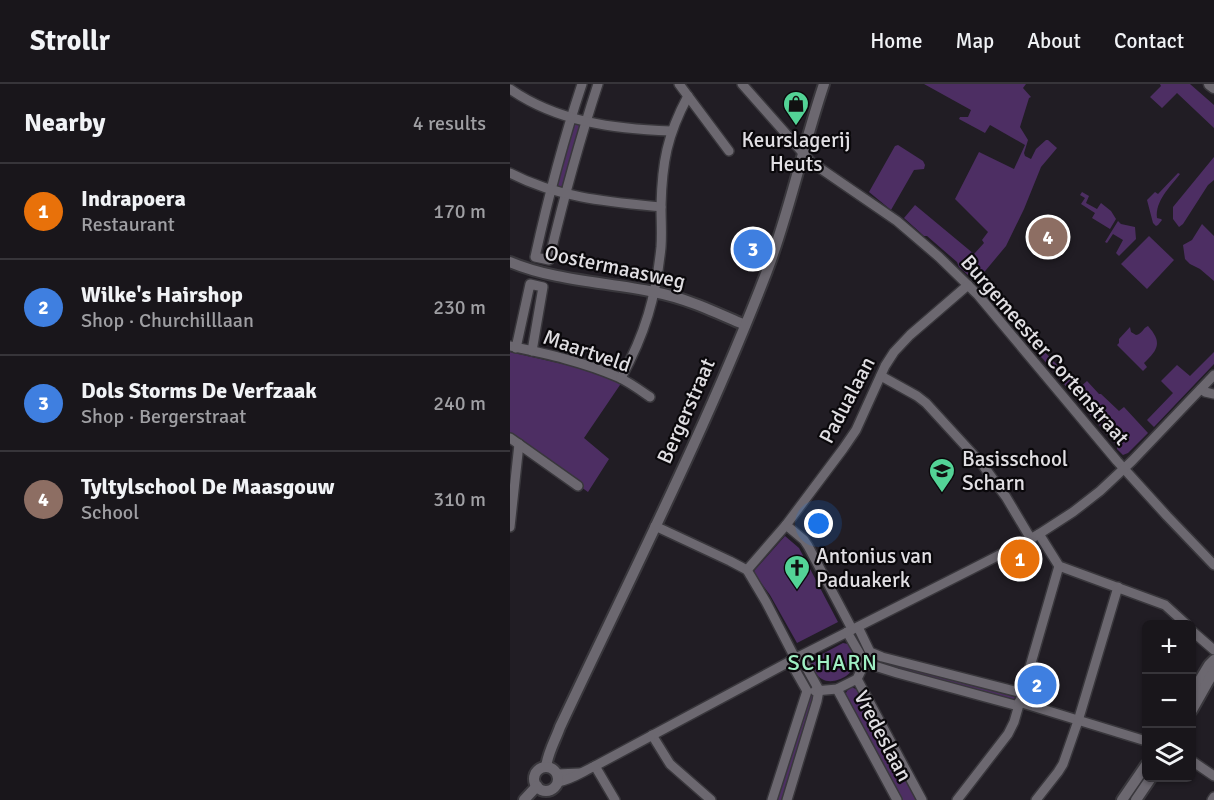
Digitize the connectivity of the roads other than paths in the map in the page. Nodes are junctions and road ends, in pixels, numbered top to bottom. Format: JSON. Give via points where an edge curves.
{"nodes":[{"id":1,"x":582,"y":84,"type":"edge"},
{"id":2,"x":598,"y":84,"type":"edge"},
{"id":3,"x":679,"y":84,"type":"edge"},
{"id":4,"x":742,"y":84,"type":"edge"},
{"id":5,"x":824,"y":84,"type":"edge"},
{"id":6,"x":1210,"y":84,"type":"edge"},
{"id":7,"x":1214,"y":87,"type":"edge"},
{"id":8,"x":510,"y":89,"type":"edge"},
{"id":9,"x":688,"y":96,"type":"junction"},
{"id":10,"x":570,"y":117,"type":"junction"},
{"id":11,"x":585,"y":122,"type":"junction"},
{"id":12,"x":671,"y":131,"type":"junction"},
{"id":13,"x":729,"y":151,"type":"dead end"},
{"id":14,"x":804,"y":154,"type":"junction"},
{"id":15,"x":510,"y":173,"type":"edge"},
{"id":16,"x":550,"y":190,"type":"junction"},
{"id":17,"x":565,"y":195,"type":"junction"},
{"id":18,"x":661,"y":207,"type":"junction"},
{"id":19,"x":510,"y":262,"type":"edge"},
{"id":20,"x":968,"y":285,"type":"junction"},
{"id":21,"x":655,"y":292,"type":"junction"},
{"id":22,"x":745,"y":325,"type":"junction"},
{"id":23,"x":513,"y":347,"type":"edge"},
{"id":24,"x":532,"y":351,"type":"junction"},
{"id":25,"x":1214,"y":375,"type":"edge"},
{"id":26,"x":880,"y":376,"type":"junction"},
{"id":27,"x":621,"y":378,"type":"junction"},
{"id":28,"x":1201,"y":388,"type":"junction"},
{"id":29,"x":1214,"y":394,"type":"edge"},
{"id":30,"x":650,"y":397,"type":"dead end"},
{"id":31,"x":510,"y":438,"type":"edge"},
{"id":32,"x":519,"y":444,"type":"junction"},
{"id":33,"x":1124,"y":468,"type":"junction"},
{"id":34,"x":578,"y":486,"type":"dead end"},
{"id":35,"x":786,"y":525,"type":"junction"},
{"id":36,"x":510,"y":526,"type":"edge"},
{"id":37,"x":655,"y":526,"type":"junction"},
{"id":38,"x":1035,"y":536,"type":"junction"},
{"id":39,"x":1214,"y":565,"type":"edge"},
{"id":40,"x":1059,"y":566,"type":"junction"},
{"id":41,"x":747,"y":570,"type":"junction"},
{"id":42,"x":1118,"y":587,"type":"junction"},
{"id":43,"x":1182,"y":620,"type":"edge"},
{"id":44,"x":852,"y":629,"type":"junction"},
{"id":45,"x":1196,"y":635,"type":"edge"},
{"id":46,"x":1214,"y":650,"type":"edge"},
{"id":47,"x":870,"y":652,"type":"junction"},
{"id":48,"x":795,"y":658,"type":"junction"},
{"id":49,"x":1214,"y":660,"type":"edge"},
{"id":50,"x":865,"y":663,"type":"junction"},
{"id":51,"x":1214,"y":671,"type":"edge"},
{"id":52,"x":857,"y":679,"type":"junction"},
{"id":53,"x":1196,"y":685,"type":"edge"},
{"id":54,"x":837,"y":689,"type":"junction"},
{"id":55,"x":819,"y":690,"type":"junction"},
{"id":56,"x":807,"y":691,"type":"junction"},
{"id":57,"x":1020,"y":700,"type":"junction"},
{"id":58,"x":1196,"y":702,"type":"edge"},
{"id":59,"x":1078,"y":721,"type":"junction"},
{"id":60,"x":652,"y":735,"type":"junction"},
{"id":61,"x":1142,"y":740,"type":"edge"},
{"id":62,"x":1196,"y":764,"type":"edge"},
{"id":63,"x":595,"y":766,"type":"junction"},
{"id":64,"x":1142,"y":771,"type":"edge"},
{"id":65,"x":553,"y":773,"type":"junction"},
{"id":66,"x":1214,"y":776,"type":"edge"},
{"id":67,"x":1148,"y":782,"type":"edge"},
{"id":68,"x":539,"y":788,"type":"junction"},
{"id":69,"x":524,"y":800,"type":"edge"},
{"id":70,"x":532,"y":800,"type":"edge"},
{"id":71,"x":615,"y":800,"type":"edge"},
{"id":72,"x":711,"y":800,"type":"edge"},
{"id":73,"x":772,"y":800,"type":"edge"},
{"id":74,"x":787,"y":800,"type":"edge"},
{"id":75,"x":897,"y":800,"type":"edge"},
{"id":76,"x":922,"y":800,"type":"edge"},
{"id":77,"x":958,"y":800,"type":"edge"},
{"id":78,"x":1036,"y":800,"type":"edge"},
{"id":79,"x":1122,"y":800,"type":"edge"},
{"id":80,"x":1136,"y":800,"type":"edge"}],
"edges":[{"from":1,"to":10,"type":"street"},
{"from":2,"to":11,"type":"street"},
{"from":3,"to":9,"type":"street"},
{"from":4,"to":14,"type":"street","name":"Burgemeester Cortenstraat"},
{"from":5,"to":14,"type":"street","name":"Bergerstraat"},
{"from":6,"to":7,"type":"main road"},
{"from":8,"to":10,"type":"street","via":[[535,104]]},
{"from":9,"to":12,"type":"street"},
{"from":9,"to":13,"type":"street"},
{"from":10,"to":11,"type":"street"},
{"from":10,"to":16,"type":"street"},
{"from":11,"to":12,"type":"street"},
{"from":11,"to":17,"type":"street"},
{"from":12,"to":18,"type":"street","via":[[663,167]]},
{"from":14,"to":20,"type":"street","name":"Burgemeester Cortenstraat","via":[[897,221]]},
{"from":14,"to":22,"type":"street","name":"Bergerstraat","via":[[768,269]]},
{"from":15,"to":16,"type":"street"},
{"from":16,"to":17,"type":"street"},
{"from":16,"to":17,"type":"street","via":[[535,257],[549,260]]},
{"from":17,"to":18,"type":"street"},
{"from":18,"to":21,"type":"street"},
{"from":19,"to":21,"type":"street","name":"Oostermaasweg","via":[[568,278]]},
{"from":20,"to":26,"type":"street","name":"Padualaan","via":[[905,340]]},
{"from":20,"to":33,"type":"street","name":"Burgemeester Cortenstraat"},
{"from":21,"to":22,"type":"street","name":"Oostermaasweg"},
{"from":21,"to":27,"type":"street","via":[[644,331]]},
{"from":22,"to":37,"type":"street","name":"Bergerstraat"},
{"from":23,"to":24,"type":"street","name":"Maartveld"},
{"from":23,"to":24,"type":"street","via":[[530,284],[536,285],[543,287]]},
{"from":24,"to":27,"type":"street","name":"Maartveld"},
{"from":25,"to":28,"type":"street"},
{"from":26,"to":35,"type":"street","name":"Padualaan","via":[[850,440]]},
{"from":26,"to":38,"type":"street","via":[[926,402],[982,464]]},
{"from":27,"to":30,"type":"street","name":"Maartveld"},
{"from":28,"to":29,"type":"street"},
{"from":28,"to":33,"type":"street"},
{"from":31,"to":32,"type":"street"},
{"from":32,"to":34,"type":"street"},
{"from":32,"to":36,"type":"street"},
{"from":33,"to":38,"type":"street","via":[[1073,512]]},
{"from":33,"to":39,"type":"street","name":"Burgemeester Cortenstraat"},
{"from":35,"to":41,"type":"street","name":"Padualaan"},
{"from":35,"to":44,"type":"street","via":[[808,546]]},
{"from":37,"to":41,"type":"street"},
{"from":37,"to":65,"type":"street","name":"Bergerstraat","via":[[549,750]]},
{"from":38,"to":40,"type":"street"},
{"from":38,"to":44,"type":"street"},
{"from":40,"to":42,"type":"street"},
{"from":40,"to":57,"type":"street"},
{"from":41,"to":48,"type":"street"},
{"from":42,"to":43,"type":"street","via":[[1165,605]]},
{"from":42,"to":59,"type":"street"},
{"from":44,"to":47,"type":"street"},
{"from":44,"to":48,"type":"street"},
{"from":44,"to":50,"type":"street"},
{"from":45,"to":46,"type":"street"},
{"from":47,"to":50,"type":"street","name":"Vredeslaan"},
{"from":47,"to":57,"type":"street"},
{"from":48,"to":55,"type":"street"},
{"from":48,"to":56,"type":"street"},
{"from":48,"to":60,"type":"street"},
{"from":49,"to":53,"type":"street"},
{"from":50,"to":52,"type":"street","name":"Vredeslaan"},
{"from":50,"to":57,"type":"street"},
{"from":51,"to":58,"type":"street"},
{"from":52,"to":54,"type":"street","name":"Vredeslaan"},
{"from":52,"to":76,"type":"street","name":"Vredeslaan"},
{"from":54,"to":55,"type":"street","name":"Vredeslaan"},
{"from":54,"to":75,"type":"street","name":"Vredeslaan"},
{"from":55,"to":56,"type":"street","name":"Vredeslaan"},
{"from":55,"to":74,"type":"street"},
{"from":56,"to":73,"type":"street"},
{"from":57,"to":59,"type":"street"},
{"from":57,"to":77,"type":"street","via":[[1008,734]]},
{"from":59,"to":61,"type":"street"},
{"from":59,"to":78,"type":"street","via":[[1063,764]]},
{"from":60,"to":63,"type":"street"},
{"from":60,"to":72,"type":"street","via":[[670,764]]},
{"from":62,"to":66,"type":"street"},
{"from":63,"to":65,"type":"street","via":[[571,779]]},
{"from":63,"to":71,"type":"street"},
{"from":64,"to":79,"type":"street"},
{"from":65,"to":68,"type":"street","via":[[553,789]]},
{"from":65,"to":68,"type":"street","via":[[540,769],[535,780]]},
{"from":67,"to":80,"type":"street"},
{"from":68,"to":69,"type":"street"},
{"from":68,"to":70,"type":"street"}]}
